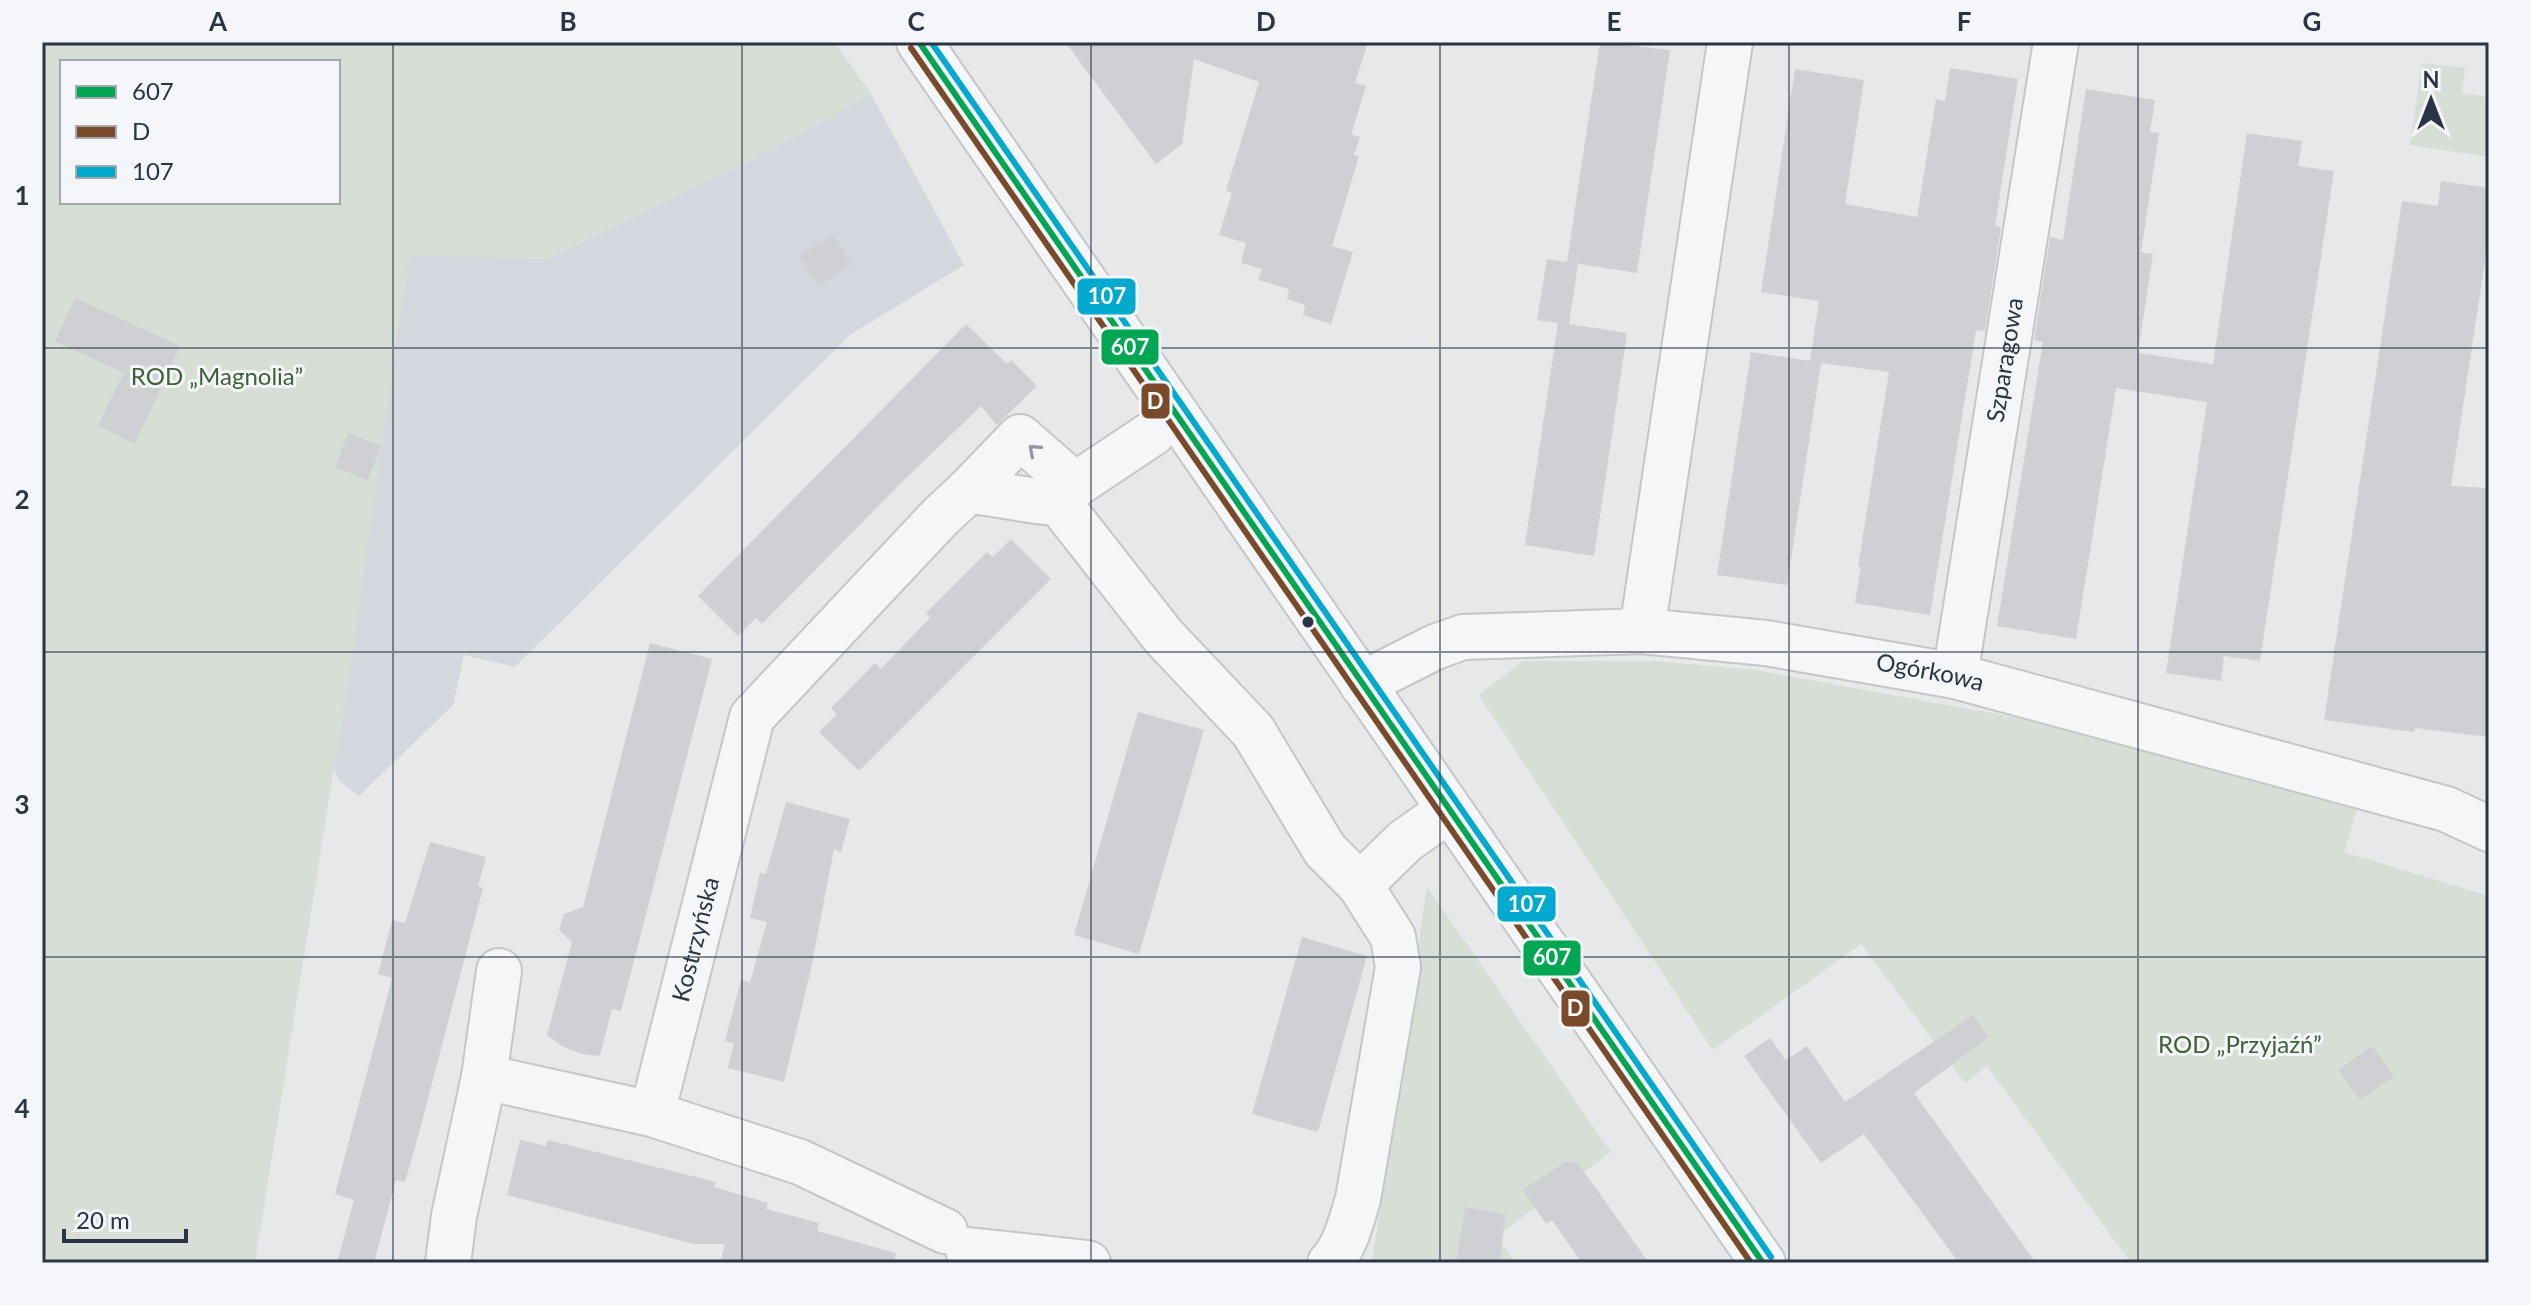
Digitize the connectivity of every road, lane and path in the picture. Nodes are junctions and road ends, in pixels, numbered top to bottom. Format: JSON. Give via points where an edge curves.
{"nodes":[{"id":1,"x":919,"y":42,"type":"edge"},
{"id":2,"x":1730,"y":42,"type":"edge"},
{"id":3,"x":2056,"y":42,"type":"edge"},
{"id":4,"x":1153,"y":433,"type":"dead end"},
{"id":5,"x":968,"y":491,"type":"junction"},
{"id":6,"x":1067,"y":494,"type":"junction"},
{"id":7,"x":1642,"y":631,"type":"junction"},
{"id":8,"x":1955,"y":676,"type":"junction"},
{"id":9,"x":1362,"y":684,"type":"junction"},
{"id":10,"x":1449,"y":810,"type":"junction"},
{"id":11,"x":2489,"y":829,"type":"edge"},
{"id":12,"x":1360,"y":885,"type":"junction"},
{"id":13,"x":499,"y":971,"type":"dead end"},
{"id":14,"x":484,"y":1077,"type":"junction"},
{"id":15,"x":652,"y":1114,"type":"junction"},
{"id":16,"x":448,"y":1263,"type":"edge"},
{"id":17,"x":1088,"y":1263,"type":"edge"},
{"id":18,"x":1330,"y":1263,"type":"edge"},
{"id":19,"x":1763,"y":1263,"type":"edge"}],
"edges":[{"from":1,"to":9,"type":"street"},
{"from":2,"to":7,"type":"street"},
{"from":3,"to":8,"type":"street","name":"Szparagowa"},
{"from":4,"to":6,"type":"street"},
{"from":5,"to":6,"type":"street","via":[[1032,502]]},
{"from":6,"to":5,"type":"street","name":"Kostrzyńska","one_way":true,"via":[[1020,437]]},
{"from":5,"to":15,"type":"street","name":"Kostrzyńska","via":[[752,717]]},
{"from":6,"to":12,"type":"street","via":[[1164,637],[1253,731],[1325,850]]},
{"from":7,"to":8,"type":"street","name":"Ogórkowa","via":[[1766,643]]},
{"from":7,"to":9,"type":"street","name":"Ogórkowa","via":[[1463,637]]},
{"from":8,"to":11,"type":"street","name":"Ogórkowa","via":[[2446,809]]},
{"from":9,"to":10,"type":"street"},
{"from":10,"to":12,"type":"street","via":[[1405,841]]},
{"from":10,"to":19,"type":"street"},
{"from":12,"to":18,"type":"street","via":[[1393,937],[1398,967],[1358,1199]]},
{"from":13,"to":14,"type":"street"},
{"from":14,"to":15,"type":"street"},
{"from":14,"to":16,"type":"street"},
{"from":15,"to":17,"type":"street","via":[[800,1162],[956,1241]]}]}
